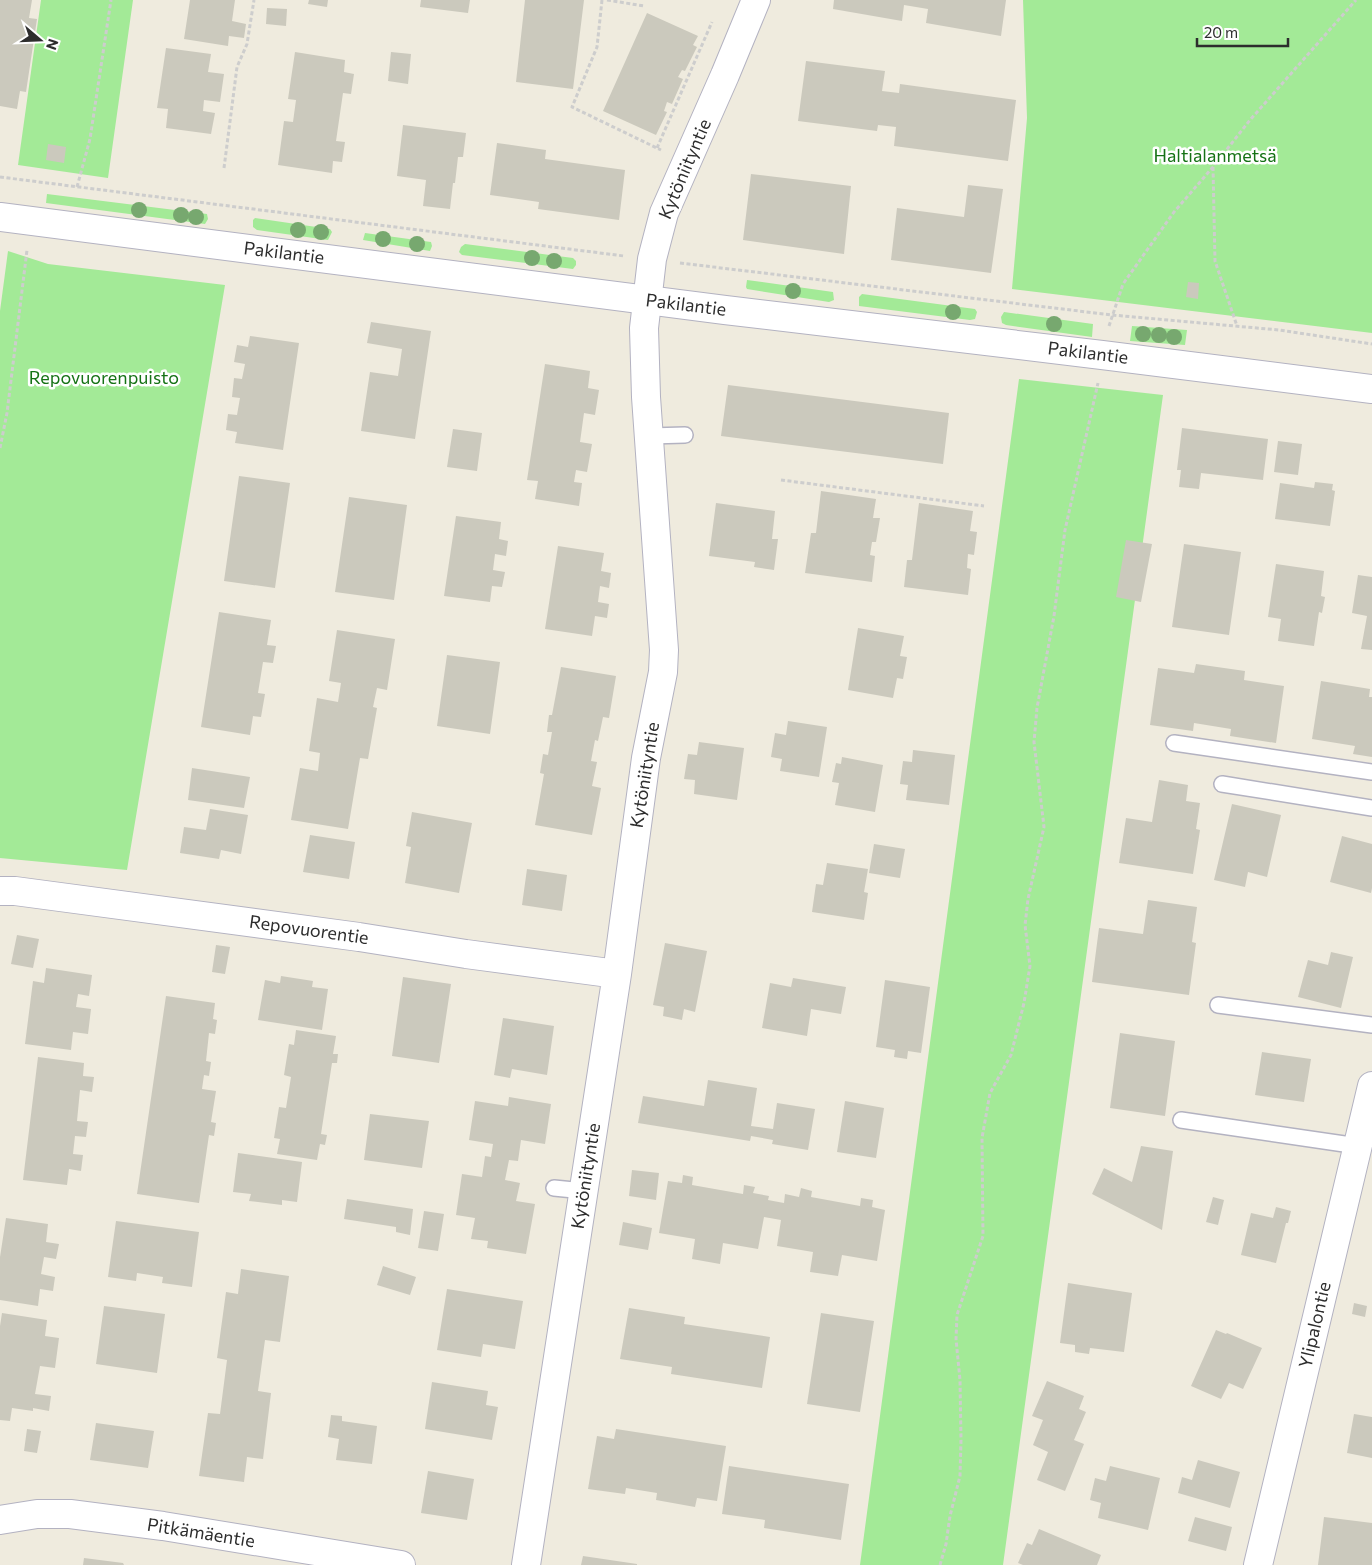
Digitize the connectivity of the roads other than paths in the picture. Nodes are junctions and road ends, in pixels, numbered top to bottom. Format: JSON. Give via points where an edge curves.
{"nodes":[{"id":1,"x":756,"y":0,"type":"edge"},
{"id":2,"x":0,"y":217,"type":"edge"},
{"id":3,"x":647,"y":300,"type":"junction"},
{"id":4,"x":1372,"y":389,"type":"edge"},
{"id":5,"x":685,"y":435,"type":"dead end"},
{"id":6,"x":650,"y":436,"type":"junction"},
{"id":7,"x":1174,"y":743,"type":"dead end"},
{"id":8,"x":1372,"y":772,"type":"edge"},
{"id":9,"x":1222,"y":784,"type":"dead end"},
{"id":10,"x":1372,"y":808,"type":"edge"},
{"id":11,"x":0,"y":891,"type":"edge"},
{"id":12,"x":618,"y":974,"type":"junction"},
{"id":13,"x":1218,"y":1005,"type":"dead end"},
{"id":14,"x":1372,"y":1025,"type":"edge"},
{"id":15,"x":1372,"y":1086,"type":"edge"},
{"id":16,"x":1181,"y":1120,"type":"dead end"},
{"id":17,"x":1358,"y":1146,"type":"junction"},
{"id":18,"x":554,"y":1188,"type":"dead end"},
{"id":19,"x":584,"y":1191,"type":"junction"},
{"id":20,"x":0,"y":1520,"type":"edge"},
{"id":21,"x":401,"y":1565,"type":"edge"},
{"id":22,"x":526,"y":1565,"type":"edge"},
{"id":23,"x":1258,"y":1565,"type":"edge"}],
"edges":[{"from":1,"to":3,"type":"street","name":"Kytöniityntie","via":[[664,213],[652,259]]},
{"from":2,"to":3,"type":"street","name":"Pakilantie"},
{"from":3,"to":4,"type":"street","name":"Pakilantie"},
{"from":3,"to":6,"type":"street","name":"Kytöniityntie","via":[[644,328]]},
{"from":5,"to":6,"type":"lane"},
{"from":6,"to":12,"type":"street","name":"Kytöniityntie","via":[[664,672],[646,758]]},
{"from":7,"to":8,"type":"lane"},
{"from":9,"to":10,"type":"lane"},
{"from":11,"to":12,"type":"street","name":"Repovuorentie","via":[[187,913]]},
{"from":12,"to":19,"type":"street","name":"Kytöniityntie"},
{"from":13,"to":14,"type":"lane"},
{"from":15,"to":17,"type":"street","name":"Ylipalontie"},
{"from":16,"to":17,"type":"lane"},
{"from":17,"to":23,"type":"street","name":"Ylipalontie"},
{"from":18,"to":19,"type":"lane"},
{"from":19,"to":22,"type":"street","name":"Kytöniityntie"},
{"from":20,"to":21,"type":"street","name":"Pitkämäentie","via":[[37,1514],[70,1514]]}]}
